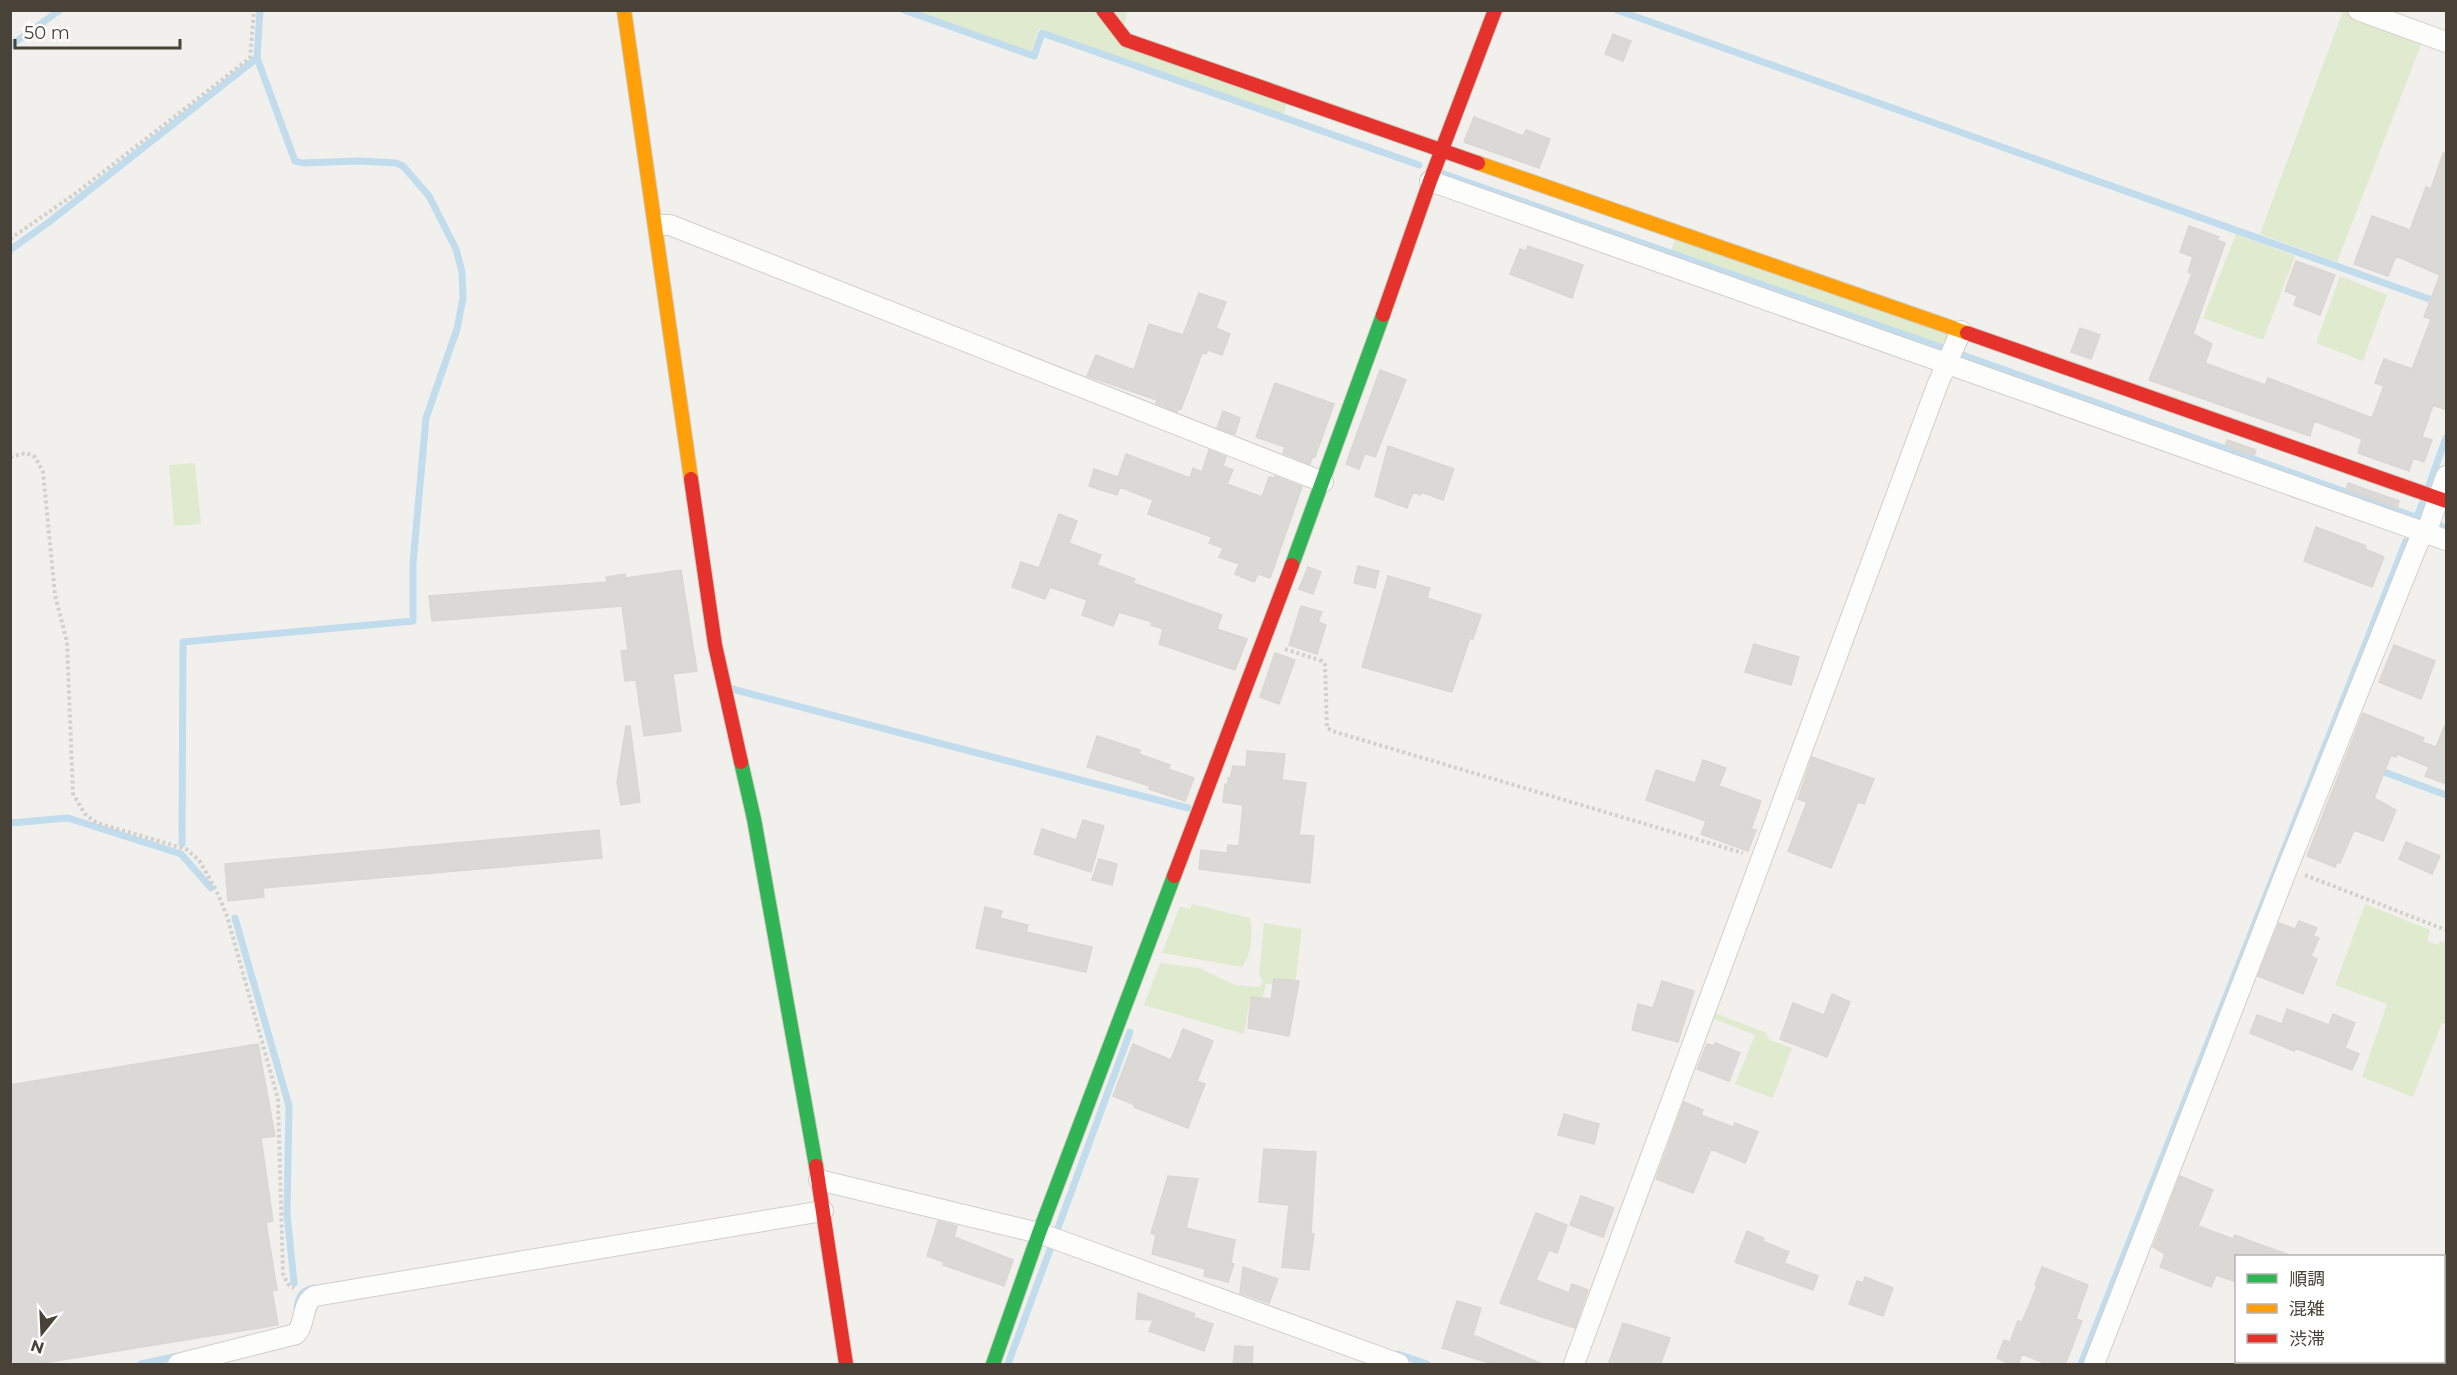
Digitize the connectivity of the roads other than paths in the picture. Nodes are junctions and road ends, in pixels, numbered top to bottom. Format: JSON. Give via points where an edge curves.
{"nodes":[{"id":1,"x":624,"y":10,"type":"edge"},
{"id":2,"x":1103,"y":10,"type":"edge"},
{"id":3,"x":1495,"y":10,"type":"edge"},
{"id":4,"x":2358,"y":10,"type":"edge"},
{"id":5,"x":2446,"y":42,"type":"edge"},
{"id":6,"x":1448,"y":154,"type":"junction"},
{"id":7,"x":1437,"y":184,"type":"junction"},
{"id":8,"x":659,"y":225,"type":"junction"},
{"id":9,"x":1953,"y":349,"type":"junction"},
{"id":10,"x":2446,"y":476,"type":"edge"},
{"id":11,"x":1323,"y":482,"type":"junction"},
{"id":12,"x":2442,"y":500,"type":"edge"},
{"id":13,"x":2428,"y":526,"type":"junction"},
{"id":14,"x":2446,"y":540,"type":"edge"},
{"id":15,"x":819,"y":1180,"type":"junction"},
{"id":16,"x":817,"y":1212,"type":"junction"},
{"id":17,"x":1049,"y":1237,"type":"junction"},
{"id":18,"x":178,"y":1365,"type":"edge"},
{"id":19,"x":846,"y":1365,"type":"edge"},
{"id":20,"x":993,"y":1365,"type":"edge"},
{"id":21,"x":1399,"y":1365,"type":"edge"},
{"id":22,"x":1574,"y":1365,"type":"edge"},
{"id":23,"x":2094,"y":1365,"type":"edge"}],
"edges":[{"from":1,"to":8,"type":"street"},
{"from":2,"to":6,"type":"street","via":[[1126,40]]},
{"from":3,"to":6,"type":"street"},
{"from":4,"to":5,"type":"street"},
{"from":6,"to":7,"type":"street"},
{"from":6,"to":9,"type":"street"},
{"from":7,"to":9,"type":"street"},
{"from":7,"to":11,"type":"street"},
{"from":8,"to":11,"type":"street"},
{"from":8,"to":15,"type":"street","via":[[715,645],[754,819]]},
{"from":9,"to":12,"type":"street"},
{"from":9,"to":13,"type":"street"},
{"from":9,"to":22,"type":"street"},
{"from":10,"to":12,"type":"street"},
{"from":11,"to":17,"type":"street"},
{"from":12,"to":13,"type":"street"},
{"from":13,"to":14,"type":"street"},
{"from":13,"to":23,"type":"street","via":[[2287,869]]},
{"from":15,"to":16,"type":"street"},
{"from":15,"to":17,"type":"street"},
{"from":16,"to":18,"type":"street","via":[[315,1296],[308,1303],[296,1334]]},
{"from":16,"to":19,"type":"street"},
{"from":17,"to":20,"type":"street"},
{"from":17,"to":21,"type":"street"}]}
